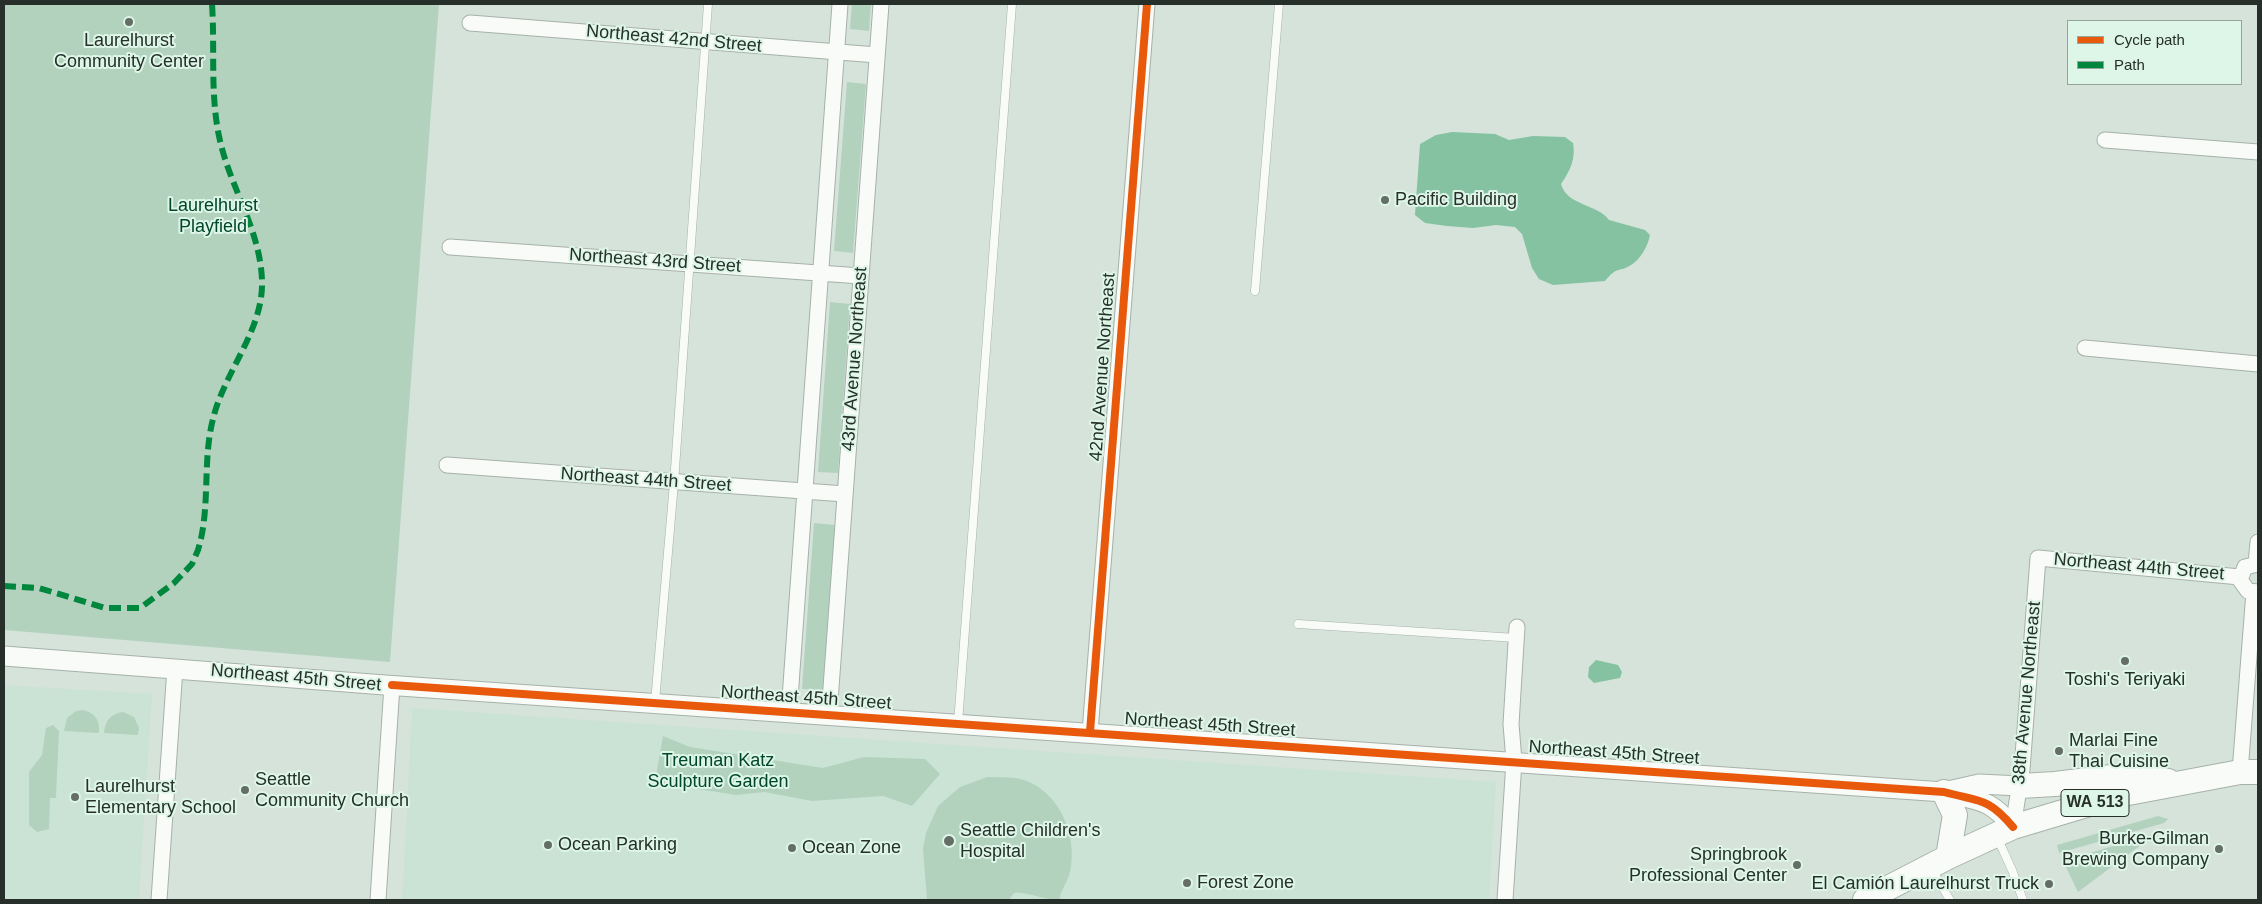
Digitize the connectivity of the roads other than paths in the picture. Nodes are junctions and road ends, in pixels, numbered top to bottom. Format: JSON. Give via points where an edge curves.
{"nodes":[{"id":1,"x":708,"y":4,"type":"edge"},
{"id":2,"x":840,"y":4,"type":"edge"},
{"id":3,"x":881,"y":4,"type":"edge"},
{"id":4,"x":1012,"y":4,"type":"edge"},
{"id":5,"x":1146,"y":4,"type":"edge"},
{"id":6,"x":1279,"y":4,"type":"edge"},
{"id":7,"x":470,"y":23,"type":"dead end"},
{"id":8,"x":706,"y":42,"type":"junction"},
{"id":9,"x":837,"y":52,"type":"junction"},
{"id":10,"x":877,"y":55,"type":"junction"},
{"id":11,"x":2105,"y":140,"type":"dead end"},
{"id":12,"x":2258,"y":152,"type":"edge"},
{"id":13,"x":450,"y":247,"type":"dead end"},
{"id":14,"x":689,"y":264,"type":"junction"},
{"id":15,"x":820,"y":272,"type":"junction"},
{"id":16,"x":861,"y":276,"type":"junction"},
{"id":17,"x":1255,"y":291,"type":"dead end"},
{"id":18,"x":2084,"y":348,"type":"dead end"},
{"id":19,"x":2258,"y":364,"type":"edge"},
{"id":20,"x":447,"y":465,"type":"dead end"},
{"id":21,"x":674,"y":483,"type":"junction"},
{"id":22,"x":805,"y":491,"type":"junction"},
{"id":23,"x":845,"y":494,"type":"junction"},
{"id":24,"x":2258,"y":542,"type":"edge"},
{"id":25,"x":2038,"y":558,"type":"joint"},
{"id":26,"x":2257,"y":564,"type":"edge"},
{"id":27,"x":2240,"y":577,"type":"junction"},
{"id":28,"x":2256,"y":592,"type":"edge"},
{"id":29,"x":1298,"y":624,"type":"dead end"},
{"id":30,"x":1517,"y":632,"type":"joint"},
{"id":31,"x":4,"y":656,"type":"edge"},
{"id":32,"x":174,"y":668,"type":"junction"},
{"id":33,"x":392,"y":685,"type":"junction"},
{"id":34,"x":655,"y":703,"type":"junction"},
{"id":35,"x":788,"y":712,"type":"junction"},
{"id":36,"x":830,"y":714,"type":"junction"},
{"id":37,"x":958,"y":723,"type":"junction"},
{"id":38,"x":1090,"y":732,"type":"junction"},
{"id":39,"x":1514,"y":761,"type":"junction"},
{"id":40,"x":2249,"y":772,"type":"edge"},
{"id":41,"x":2177,"y":783,"type":"junction"},
{"id":42,"x":2020,"y":786,"type":"junction"},
{"id":43,"x":1944,"y":792,"type":"junction"},
{"id":44,"x":2005,"y":831,"type":"junction"},
{"id":45,"x":1939,"y":862,"type":"junction"},
{"id":46,"x":159,"y":900,"type":"edge"},
{"id":47,"x":378,"y":900,"type":"edge"},
{"id":48,"x":1505,"y":900,"type":"edge"},
{"id":49,"x":1865,"y":900,"type":"edge"},
{"id":50,"x":1950,"y":900,"type":"edge"},
{"id":51,"x":2023,"y":900,"type":"edge"}],
"edges":[{"from":1,"to":8,"type":"lane"},
{"from":2,"to":9,"type":"street"},
{"from":3,"to":10,"type":"street","name":"43rd Avenue Northeast"},
{"from":4,"to":37,"type":"lane"},
{"from":5,"to":38,"type":"street","name":"42nd Avenue Northeast"},
{"from":6,"to":17,"type":"lane"},
{"from":7,"to":8,"type":"street","name":"Northeast 42nd Street"},
{"from":8,"to":9,"type":"street","name":"Northeast 42nd Street"},
{"from":8,"to":14,"type":"lane"},
{"from":9,"to":10,"type":"street","name":"Northeast 42nd Street"},
{"from":9,"to":15,"type":"street"},
{"from":10,"to":16,"type":"street","name":"43rd Avenue Northeast"},
{"from":11,"to":12,"type":"street"},
{"from":13,"to":14,"type":"street","name":"Northeast 43rd Street"},
{"from":14,"to":15,"type":"street","name":"Northeast 43rd Street"},
{"from":14,"to":21,"type":"lane"},
{"from":15,"to":16,"type":"street","name":"Northeast 43rd Street"},
{"from":15,"to":22,"type":"street"},
{"from":16,"to":23,"type":"street","name":"43rd Avenue Northeast"},
{"from":18,"to":19,"type":"street"},
{"from":20,"to":21,"type":"street","name":"Northeast 44th Street"},
{"from":21,"to":22,"type":"street","name":"Northeast 44th Street"},
{"from":21,"to":34,"type":"lane"},
{"from":22,"to":23,"type":"street","name":"Northeast 44th Street"},
{"from":22,"to":35,"type":"street"},
{"from":23,"to":36,"type":"street","name":"43rd Avenue Northeast"},
{"from":24,"to":26,"type":"street"},
{"from":25,"to":27,"type":"street","name":"Northeast 44th Street"},
{"from":25,"to":42,"type":"street","name":"38th Avenue Northeast"},
{"from":26,"to":27,"type":"street","via":[[2245,567]]},
{"from":27,"to":28,"type":"street","via":[[2244,588]]},
{"from":28,"to":40,"type":"street"},
{"from":29,"to":30,"type":"lane"},
{"from":30,"to":39,"type":"street","via":[[1511,724]]},
{"from":31,"to":32,"type":"street","name":"Northeast 45th Street"},
{"from":32,"to":33,"type":"street","name":"Northeast 45th Street"},
{"from":32,"to":46,"type":"street"},
{"from":33,"to":34,"type":"street","name":"Northeast 45th Street"},
{"from":33,"to":47,"type":"street"},
{"from":34,"to":35,"type":"street","name":"Northeast 45th Street"},
{"from":35,"to":36,"type":"street","name":"Northeast 45th Street"},
{"from":36,"to":37,"type":"street","name":"Northeast 45th Street"},
{"from":37,"to":38,"type":"street","name":"Northeast 45th Street"},
{"from":38,"to":39,"type":"street","name":"Northeast 45th Street"},
{"from":39,"to":43,"type":"street","name":"Northeast 45th Street"},
{"from":39,"to":48,"type":"street"},
{"from":40,"to":41,"type":"main road","number":"WA 513"},
{"from":41,"to":42,"type":"main road","via":[[2136,774]]},
{"from":41,"to":44,"type":"main road","number":"WA 513","via":[[2123,794]]},
{"from":42,"to":43,"type":"street","via":[[1979,784]]},
{"from":42,"to":44,"type":"street","name":"38th Avenue Northeast"},
{"from":43,"to":44,"type":"street","name":"Northeast 45th Street","via":[[1986,802],[1998,810]]},
{"from":43,"to":45,"type":"main road","via":[[1954,815]]},
{"from":44,"to":45,"type":"main road","number":"WA 513"},
{"from":44,"to":51,"type":"lane","via":[[2012,870]]},
{"from":45,"to":49,"type":"main road","number":"WA 513"},
{"from":45,"to":50,"type":"lane"}]}
